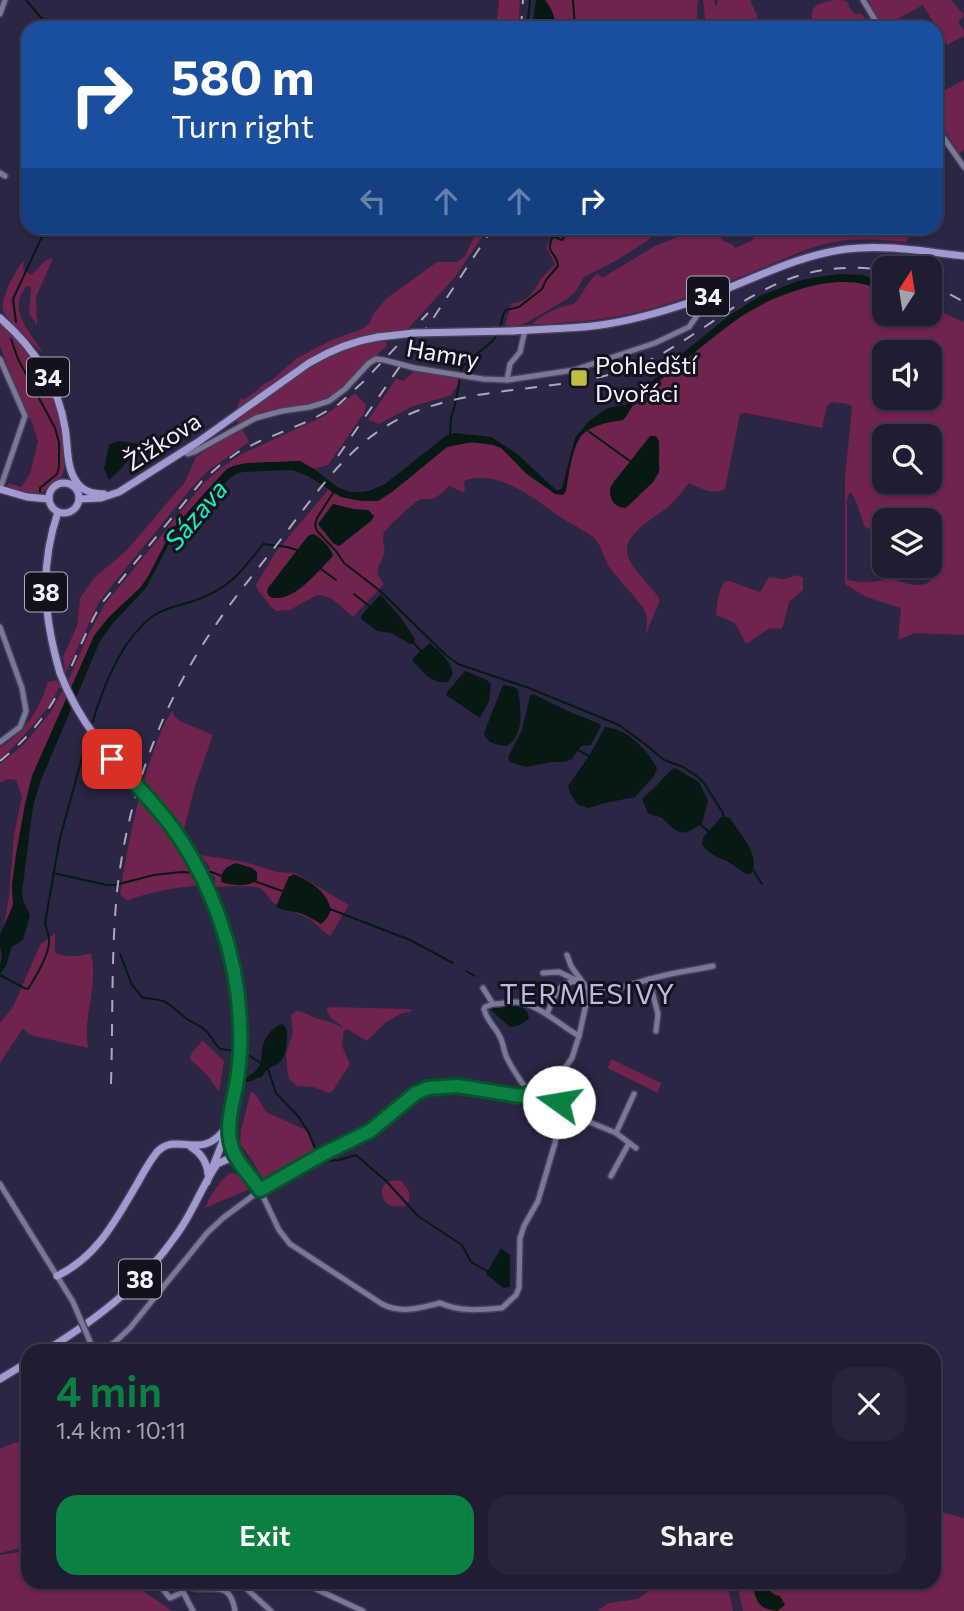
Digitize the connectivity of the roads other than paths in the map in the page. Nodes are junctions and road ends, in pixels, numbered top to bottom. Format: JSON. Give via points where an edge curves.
{"nodes":[{"id":1,"x":5,"y":0,"type":"edge"},
{"id":2,"x":863,"y":0,"type":"edge"},
{"id":3,"x":0,"y":14,"type":"edge"},
{"id":4,"x":876,"y":21,"type":"edge"},
{"id":5,"x":943,"y":137,"type":"edge"},
{"id":6,"x":964,"y":167,"type":"edge"},
{"id":7,"x":964,"y":256,"type":"edge"},
{"id":8,"x":694,"y":301,"type":"junction"},
{"id":9,"x":0,"y":318,"type":"edge"},
{"id":10,"x":525,"y":330,"type":"junction"},
{"id":11,"x":0,"y":359,"type":"edge"},
{"id":12,"x":507,"y":380,"type":"junction"},
{"id":13,"x":68,"y":450,"type":"junction"},
{"id":14,"x":183,"y":451,"type":"junction"},
{"id":15,"x":66,"y":484,"type":"junction"},
{"id":16,"x":0,"y":489,"type":"edge"},
{"id":17,"x":118,"y":492,"type":"junction"},
{"id":18,"x":49,"y":499,"type":"junction"},
{"id":19,"x":79,"y":499,"type":"junction"},
{"id":20,"x":58,"y":512,"type":"junction"},
{"id":21,"x":0,"y":627,"type":"edge"},
{"id":22,"x":0,"y":742,"type":"edge"},
{"id":23,"x":567,"y":955,"type":"dead end"},
{"id":24,"x":713,"y":966,"type":"dead end"},
{"id":25,"x":543,"y":973,"type":"dead end"},
{"id":26,"x":649,"y":979,"type":"junction"},
{"id":27,"x":580,"y":982,"type":"junction"},
{"id":28,"x":483,"y":988,"type":"dead end"},
{"id":29,"x":589,"y":991,"type":"junction"},
{"id":30,"x":493,"y":1004,"type":"junction"},
{"id":31,"x":547,"y":1014,"type":"junction"},
{"id":32,"x":656,"y":1031,"type":"dead end"},
{"id":33,"x":579,"y":1035,"type":"junction"},
{"id":34,"x":558,"y":1078,"type":"junction"},
{"id":35,"x":533,"y":1093,"type":"junction"},
{"id":36,"x":634,"y":1094,"type":"dead end"},
{"id":37,"x":559,"y":1104,"type":"junction"},
{"id":38,"x":229,"y":1121,"type":"junction"},
{"id":39,"x":615,"y":1133,"type":"junction"},
{"id":40,"x":629,"y":1143,"type":"junction"},
{"id":41,"x":188,"y":1145,"type":"junction"},
{"id":42,"x":636,"y":1148,"type":"dead end"},
{"id":43,"x":239,"y":1163,"type":"junction"},
{"id":44,"x":611,"y":1176,"type":"dead end"},
{"id":45,"x":207,"y":1181,"type":"junction"},
{"id":46,"x":0,"y":1184,"type":"edge"},
{"id":47,"x":260,"y":1190,"type":"junction"},
{"id":48,"x":57,"y":1276,"type":"junction"},
{"id":49,"x":56,"y":1344,"type":"edge"},
{"id":50,"x":91,"y":1344,"type":"edge"},
{"id":51,"x":112,"y":1344,"type":"edge"},
{"id":52,"x":21,"y":1366,"type":"edge"},
{"id":53,"x":0,"y":1379,"type":"edge"},
{"id":54,"x":163,"y":1589,"type":"edge"},
{"id":55,"x":181,"y":1589,"type":"edge"},
{"id":56,"x":185,"y":1589,"type":"edge"},
{"id":57,"x":221,"y":1589,"type":"edge"},
{"id":58,"x":247,"y":1589,"type":"edge"},
{"id":59,"x":316,"y":1589,"type":"edge"},
{"id":60,"x":192,"y":1611,"type":"edge"},
{"id":61,"x":235,"y":1611,"type":"edge"},
{"id":62,"x":271,"y":1611,"type":"edge"},
{"id":63,"x":363,"y":1611,"type":"edge"}],
"edges":[{"from":1,"to":3,"type":"street"},
{"from":2,"to":4,"type":"street"},
{"from":5,"to":6,"type":"street"},
{"from":7,"to":8,"type":"main road","number":"34","via":[[850,248],[817,254]]},
{"from":8,"to":10,"type":"main road","number":"34","via":[[615,322]]},
{"from":8,"to":12,"type":"street","name":"Hamry","via":[[695,320],[673,336],[574,370]]},
{"from":9,"to":13,"type":"main road","number":"34","via":[[25,342],[46,373],[61,408]]},
{"from":10,"to":12,"type":"street"},
{"from":10,"to":14,"type":"main road","name":"Žižkova","number":"34","bridge":true,"via":[[414,333],[349,344],[286,378]]},
{"from":11,"to":16,"type":"street","via":[[26,416]]},
{"from":12,"to":14,"type":"street","name":"Hamry","via":[[372,360],[329,401],[264,415],[194,452]]},
{"from":13,"to":15,"type":"main road","number":"34"},
{"from":13,"to":17,"type":"main road","number":"34","via":[[80,486],[96,494]]},
{"from":14,"to":17,"type":"main road","name":"Žižkova","number":"34"},
{"from":15,"to":18,"type":"main road","via":[[53,488]]},
{"from":15,"to":19,"type":"main road","via":[[76,490]]},
{"from":16,"to":18,"type":"main road"},
{"from":17,"to":19,"type":"main road","name":"Žižkova"},
{"from":18,"to":20,"type":"main road"},
{"from":19,"to":20,"type":"main road","name":"Žižkova","via":[[72,511]]},
{"from":20,"to":38,"type":"main road","number":"38","bridge":true,"via":[[45,580],[52,646],[60,673],[86,726],[172,826],[198,868],[220,922],[239,1010],[240,1056]]},
{"from":21,"to":22,"type":"street","via":[[26,707],[20,727]]},
{"from":23,"to":27,"type":"street"},
{"from":24,"to":26,"type":"street"},
{"from":25,"to":27,"type":"street","via":[[559,972]]},
{"from":26,"to":29,"type":"street","via":[[614,990]]},
{"from":26,"to":32,"type":"street","via":[[658,1014]]},
{"from":27,"to":29,"type":"street"},
{"from":27,"to":31,"type":"street","via":[[562,985]]},
{"from":28,"to":30,"type":"street"},
{"from":29,"to":33,"type":"street"},
{"from":30,"to":31,"type":"street","via":[[521,1002]]},
{"from":30,"to":35,"type":"street","via":[[484,1009],[488,1020],[517,1076]]},
{"from":31,"to":33,"type":"street"},
{"from":33,"to":34,"type":"street","via":[[572,1058]]},
{"from":34,"to":35,"type":"street"},
{"from":34,"to":37,"type":"street"},
{"from":35,"to":37,"type":"street"},
{"from":35,"to":47,"type":"street","via":[[520,1096],[457,1086],[428,1088],[370,1131]]},
{"from":36,"to":39,"type":"street"},
{"from":37,"to":39,"type":"street"},
{"from":37,"to":47,"type":"street","via":[[543,1189],[520,1238],[519,1288],[502,1308],[462,1310],[440,1303],[405,1310],[388,1307],[290,1244]]},
{"from":38,"to":41,"type":"main road","via":[[212,1142]]},
{"from":38,"to":43,"type":"main road","via":[[231,1145]]},
{"from":38,"to":45,"type":"main road","number":"38"},
{"from":39,"to":40,"type":"street"},
{"from":40,"to":42,"type":"street"},
{"from":40,"to":44,"type":"street"},
{"from":41,"to":45,"type":"main road","via":[[204,1160]]},
{"from":41,"to":48,"type":"main road","via":[[163,1147],[102,1240]]},
{"from":43,"to":45,"type":"main road","via":[[220,1162]]},
{"from":43,"to":47,"type":"main road"},
{"from":45,"to":49,"type":"main road","number":"38","via":[[152,1267],[91,1322]]},
{"from":46,"to":48,"type":"street"},
{"from":47,"to":51,"type":"street","via":[[207,1233]]},
{"from":48,"to":50,"type":"street","bridge":true},
{"from":52,"to":53,"type":"main road"},
{"from":54,"to":55,"type":"street","via":[[170,1598]]},
{"from":56,"to":60,"type":"street"},
{"from":57,"to":61,"type":"street","via":[[233,1599]]},
{"from":58,"to":62,"type":"street"},
{"from":59,"to":63,"type":"street"}]}
